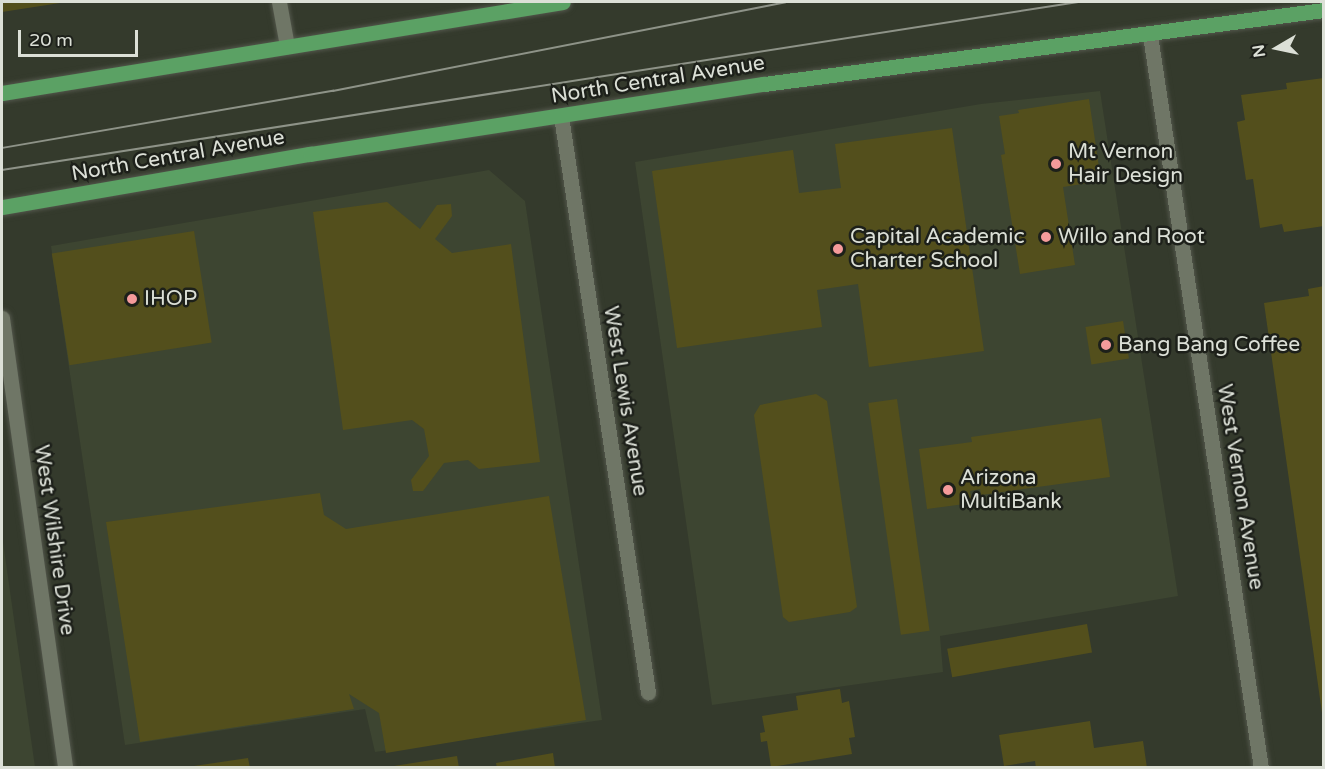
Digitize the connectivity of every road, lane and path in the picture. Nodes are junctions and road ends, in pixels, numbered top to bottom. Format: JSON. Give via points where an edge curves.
{"nodes":[{"id":1,"x":279,"y":2,"type":"edge"},
{"id":2,"x":563,"y":2,"type":"edge"},
{"id":3,"x":1323,"y":10,"type":"edge"},
{"id":4,"x":1150,"y":35,"type":"junction"},
{"id":5,"x":287,"y":46,"type":"junction"},
{"id":6,"x":2,"y":93,"type":"edge"},
{"id":7,"x":561,"y":116,"type":"junction"},
{"id":8,"x":2,"y":207,"type":"edge"},
{"id":9,"x":2,"y":318,"type":"edge"},
{"id":10,"x":648,"y":692,"type":"dead end"},
{"id":11,"x":65,"y":768,"type":"edge"},
{"id":12,"x":1261,"y":768,"type":"edge"}],
"edges":[{"from":1,"to":5,"type":"street"},
{"from":2,"to":5,"type":"main road"},
{"from":3,"to":4,"type":"main road","name":"North Central Avenue"},
{"from":4,"to":7,"type":"main road","name":"North Central Avenue","via":[[764,84]]},
{"from":4,"to":12,"type":"street","name":"West Vernon Avenue"},
{"from":5,"to":6,"type":"main road"},
{"from":7,"to":8,"type":"main road","name":"North Central Avenue"},
{"from":7,"to":10,"type":"street","name":"West Lewis Avenue"},
{"from":9,"to":11,"type":"street","name":"West Wilshire Drive"}]}
